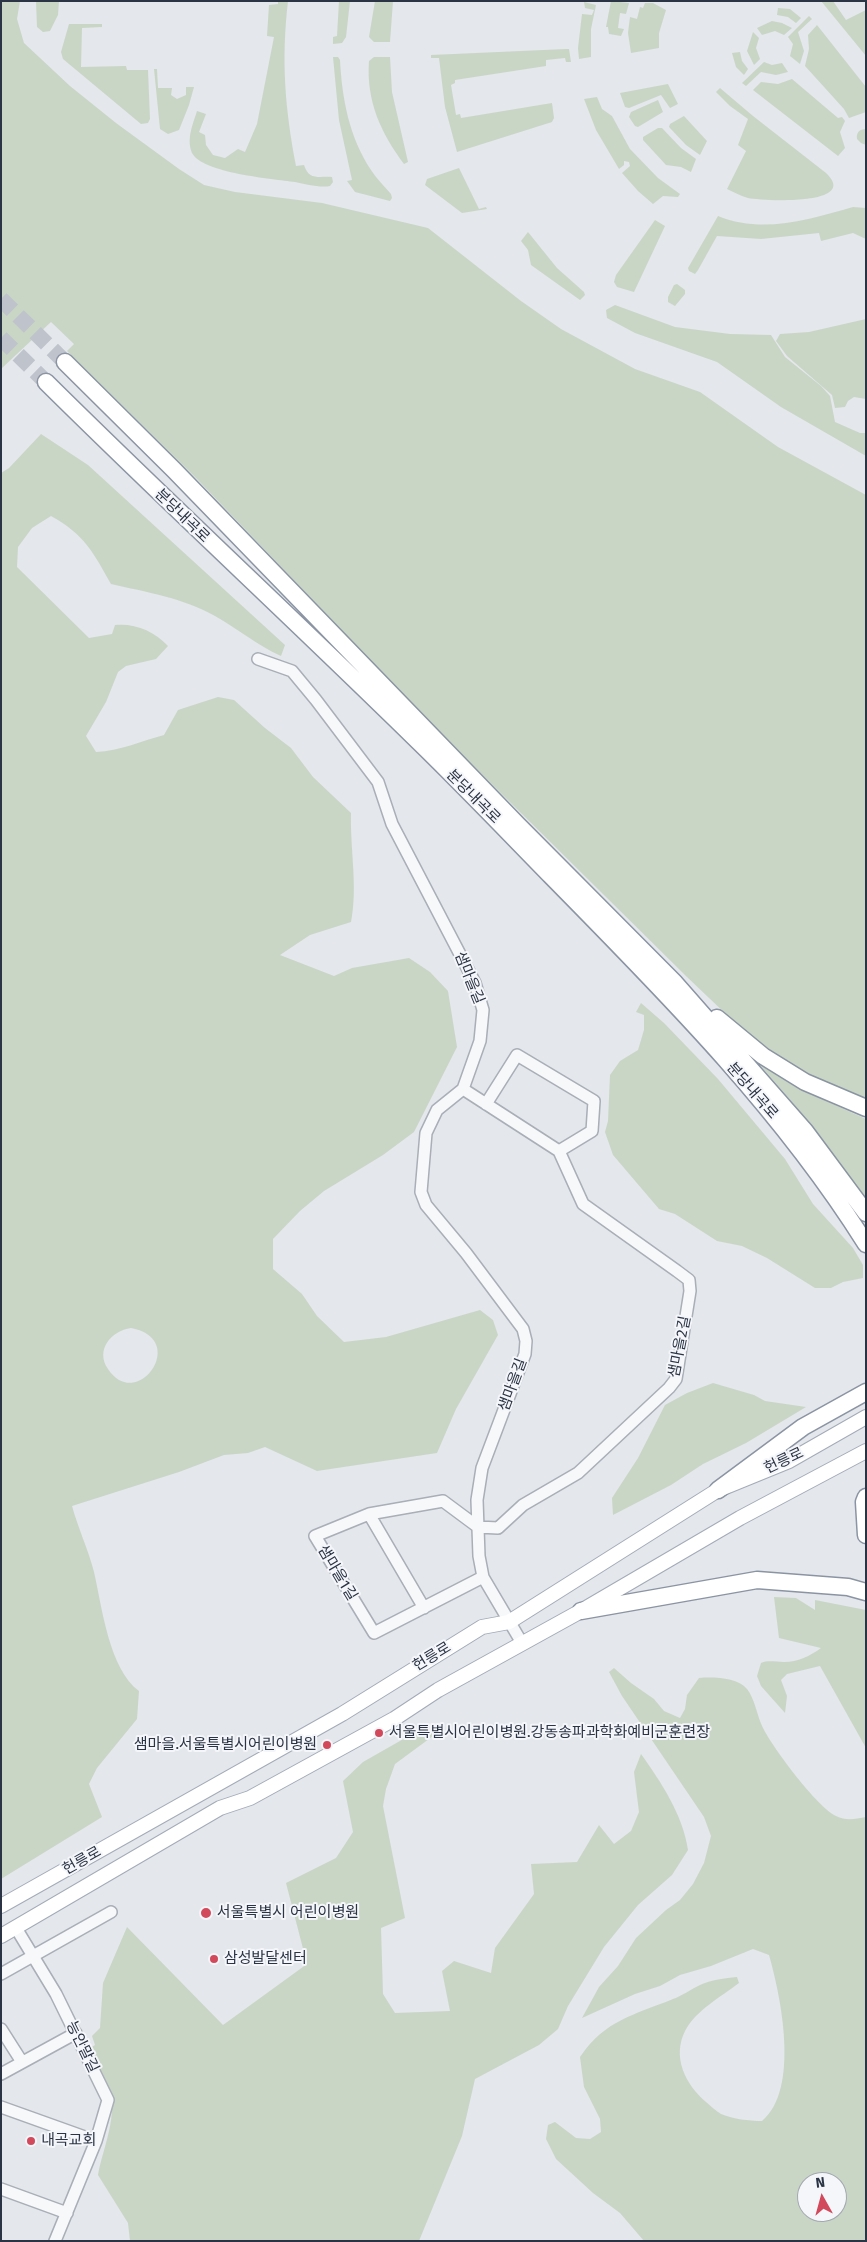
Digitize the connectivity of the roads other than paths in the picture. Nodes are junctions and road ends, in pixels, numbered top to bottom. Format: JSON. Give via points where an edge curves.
{"nodes":[{"id":1,"x":65,"y":362,"type":"tunnel mouth"},
{"id":2,"x":46,"y":382,"type":"tunnel mouth"},
{"id":3,"x":258,"y":658,"type":"dead end"},
{"id":4,"x":675,"y":983,"type":"junction"},
{"id":5,"x":463,"y":1089,"type":"junction"},
{"id":6,"x":486,"y":1104,"type":"junction"},
{"id":7,"x":866,"y":1108,"type":"edge"},
{"id":8,"x":559,"y":1151,"type":"junction"},
{"id":9,"x":866,"y":1214,"type":"edge"},
{"id":10,"x":864,"y":1242,"type":"edge"},
{"id":11,"x":866,"y":1392,"type":"edge"},
{"id":12,"x":866,"y":1417,"type":"edge"},
{"id":13,"x":866,"y":1451,"type":"edge"},
{"id":14,"x":718,"y":1490,"type":"junction"},
{"id":15,"x":866,"y":1497,"type":"edge"},
{"id":16,"x":369,"y":1514,"type":"junction"},
{"id":17,"x":478,"y":1526,"type":"junction"},
{"id":18,"x":866,"y":1535,"type":"edge"},
{"id":19,"x":484,"y":1577,"type":"junction"},
{"id":20,"x":866,"y":1592,"type":"edge"},
{"id":21,"x":424,"y":1608,"type":"junction"},
{"id":22,"x":581,"y":1611,"type":"junction"},
{"id":23,"x":509,"y":1622,"type":"junction"},
{"id":24,"x":522,"y":1643,"type":"junction"},
{"id":25,"x":1,"y":1906,"type":"edge"},
{"id":26,"x":112,"y":1912,"type":"dead end"},
{"id":27,"x":16,"y":1928,"type":"junction"},
{"id":28,"x":1,"y":1936,"type":"edge"},
{"id":29,"x":34,"y":1957,"type":"junction"},
{"id":30,"x":1,"y":1974,"type":"edge"},
{"id":31,"x":1,"y":2029,"type":"edge"},
{"id":32,"x":76,"y":2033,"type":"junction"},
{"id":33,"x":22,"y":2062,"type":"junction"},
{"id":34,"x":1,"y":2074,"type":"edge"},
{"id":35,"x":1,"y":2107,"type":"edge"},
{"id":36,"x":96,"y":2141,"type":"junction"},
{"id":37,"x":1,"y":2189,"type":"edge"},
{"id":38,"x":67,"y":2213,"type":"junction"},
{"id":39,"x":55,"y":2241,"type":"edge"}],
"edges":[{"from":1,"to":4,"type":"highway","name":"분당내곡로"},
{"from":2,"to":10,"type":"highway","name":"분당내곡로","via":[[422,744],[618,945],[794,1139]]},
{"from":3,"to":5,"type":"street","name":"샘마을길","via":[[292,672],[378,782],[392,824],[475,983],[483,1010],[480,1041]]},
{"from":4,"to":7,"type":"highway","via":[[763,1056],[805,1082]]},
{"from":4,"to":9,"type":"highway","name":"분당내곡로","via":[[805,1131]]},
{"from":5,"to":6,"type":"street"},
{"from":5,"to":17,"type":"street","name":"샘마을길","via":[[437,1110],[426,1133],[421,1192],[426,1205],[522,1329],[526,1341],[525,1354],[482,1468],[477,1500]]},
{"from":6,"to":8,"type":"street"},
{"from":6,"to":8,"type":"street","via":[[517,1055],[594,1101],[592,1131]]},
{"from":8,"to":17,"type":"street","name":"샘마을2길","via":[[583,1204],[688,1280],[690,1291],[676,1379],[578,1473],[523,1505],[498,1528]]},
{"from":11,"to":14,"type":"highway","via":[[803,1426]]},
{"from":12,"to":14,"type":"main road","name":"헌릉로","via":[[789,1461]]},
{"from":13,"to":22,"type":"main road","name":"헌릉로","via":[[740,1518]]},
{"from":14,"to":23,"type":"main road","name":"헌릉로"},
{"from":15,"to":18,"type":"highway"},
{"from":16,"to":17,"type":"street","name":"샘마을1길","via":[[443,1501]]},
{"from":16,"to":21,"type":"street"},
{"from":16,"to":21,"type":"street","name":"샘마을1길","via":[[315,1536],[374,1633]]},
{"from":17,"to":19,"type":"street","name":"샘마을길","via":[[479,1556]]},
{"from":19,"to":21,"type":"street"},
{"from":19,"to":23,"type":"street","name":"샘마을길"},
{"from":20,"to":22,"type":"highway","via":[[848,1587],[757,1580]]},
{"from":22,"to":24,"type":"main road","name":"헌릉로"},
{"from":23,"to":24,"type":"street","name":"샘마을길"},
{"from":23,"to":25,"type":"main road","name":"헌릉로","via":[[482,1627],[342,1714]]},
{"from":24,"to":27,"type":"main road","name":"헌릉로","via":[[394,1719],[250,1798],[220,1808]]},
{"from":26,"to":29,"type":"street"},
{"from":27,"to":28,"type":"main road","name":"헌릉로"},
{"from":27,"to":29,"type":"street","name":"능안말길"},
{"from":29,"to":30,"type":"street"},
{"from":29,"to":32,"type":"street","name":"능안말길"},
{"from":31,"to":33,"type":"street"},
{"from":32,"to":33,"type":"street"},
{"from":32,"to":36,"type":"street","name":"능안말길","via":[[108,2100]]},
{"from":33,"to":34,"type":"street"},
{"from":35,"to":36,"type":"street"},
{"from":36,"to":38,"type":"street","name":"능안말길"},
{"from":37,"to":38,"type":"street"},
{"from":38,"to":39,"type":"street","name":"능안말길"}]}
